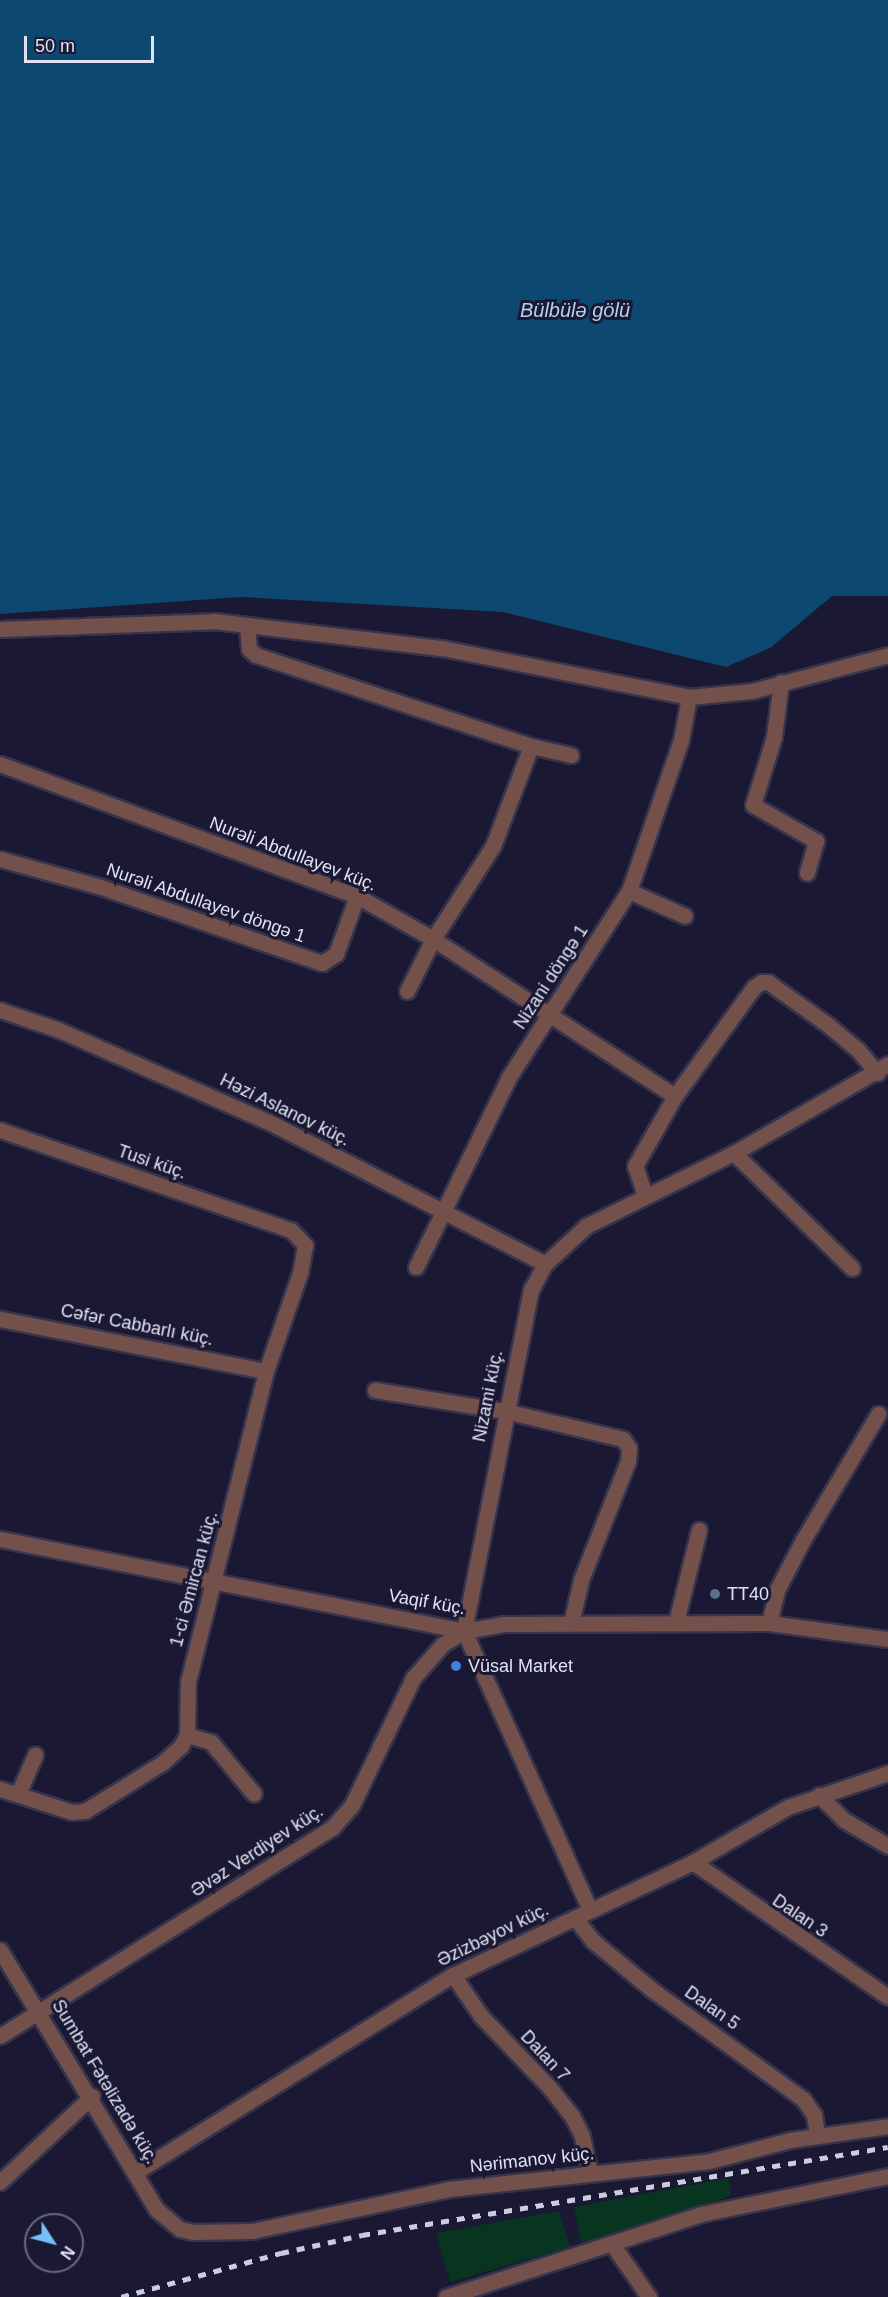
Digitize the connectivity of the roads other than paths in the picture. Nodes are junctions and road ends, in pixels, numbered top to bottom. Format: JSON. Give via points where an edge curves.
{"nodes":[{"id":1,"x":247,"y":626,"type":"junction"},
{"id":2,"x":0,"y":629,"type":"edge"},
{"id":3,"x":888,"y":655,"type":"edge"},
{"id":4,"x":781,"y":682,"type":"junction"},
{"id":5,"x":689,"y":697,"type":"junction"},
{"id":6,"x":531,"y":746,"type":"junction"},
{"id":7,"x":571,"y":755,"type":"dead end"},
{"id":8,"x":0,"y":764,"type":"edge"},
{"id":9,"x":0,"y":859,"type":"edge"},
{"id":10,"x":807,"y":873,"type":"dead end"},
{"id":11,"x":629,"y":891,"type":"junction"},
{"id":12,"x":357,"y":896,"type":"junction"},
{"id":13,"x":685,"y":916,"type":"dead end"},
{"id":14,"x":433,"y":939,"type":"junction"},
{"id":15,"x":407,"y":991,"type":"dead end"},
{"id":16,"x":0,"y":1010,"type":"edge"},
{"id":17,"x":548,"y":1017,"type":"junction"},
{"id":18,"x":882,"y":1068,"type":"edge"},
{"id":19,"x":675,"y":1096,"type":"junction"},
{"id":20,"x":0,"y":1130,"type":"edge"},
{"id":21,"x":734,"y":1153,"type":"junction"},
{"id":22,"x":645,"y":1196,"type":"junction"},
{"id":23,"x":444,"y":1212,"type":"junction"},
{"id":24,"x":291,"y":1230,"type":"joint"},
{"id":25,"x":545,"y":1264,"type":"junction"},
{"id":26,"x":416,"y":1267,"type":"dead end"},
{"id":27,"x":852,"y":1268,"type":"dead end"},
{"id":28,"x":0,"y":1319,"type":"edge"},
{"id":29,"x":266,"y":1371,"type":"junction"},
{"id":30,"x":375,"y":1390,"type":"dead end"},
{"id":31,"x":505,"y":1411,"type":"junction"},
{"id":32,"x":878,"y":1414,"type":"dead end"},
{"id":33,"x":699,"y":1530,"type":"dead end"},
{"id":34,"x":0,"y":1539,"type":"edge"},
{"id":35,"x":215,"y":1581,"type":"junction"},
{"id":36,"x":676,"y":1622,"type":"junction"},
{"id":37,"x":571,"y":1623,"type":"junction"},
{"id":38,"x":769,"y":1623,"type":"junction"},
{"id":39,"x":464,"y":1631,"type":"junction"},
{"id":40,"x":888,"y":1639,"type":"edge"},
{"id":41,"x":187,"y":1735,"type":"junction"},
{"id":42,"x":35,"y":1755,"type":"dead end"},
{"id":43,"x":888,"y":1773,"type":"edge"},
{"id":44,"x":0,"y":1788,"type":"edge"},
{"id":45,"x":18,"y":1794,"type":"junction"},
{"id":46,"x":254,"y":1794,"type":"dead end"},
{"id":47,"x":819,"y":1795,"type":"junction"},
{"id":48,"x":888,"y":1846,"type":"edge"},
{"id":49,"x":693,"y":1862,"type":"junction"},
{"id":50,"x":590,"y":1910,"type":"junction"},
{"id":51,"x":575,"y":1918,"type":"junction"},
{"id":52,"x":0,"y":1950,"type":"edge"},
{"id":53,"x":453,"y":1975,"type":"junction"},
{"id":54,"x":888,"y":1997,"type":"edge"},
{"id":55,"x":40,"y":2011,"type":"junction"},
{"id":56,"x":0,"y":2036,"type":"edge"},
{"id":57,"x":92,"y":2096,"type":"junction"},
{"id":58,"x":888,"y":2126,"type":"edge"},
{"id":59,"x":818,"y":2134,"type":"junction"},
{"id":60,"x":136,"y":2172,"type":"junction"},
{"id":61,"x":590,"y":2173,"type":"junction"},
{"id":62,"x":888,"y":2176,"type":"edge"},
{"id":63,"x":0,"y":2182,"type":"edge"},
{"id":64,"x":180,"y":2229,"type":"joint"},
{"id":65,"x":612,"y":2244,"type":"junction"},
{"id":66,"x":446,"y":2297,"type":"edge"},
{"id":67,"x":649,"y":2297,"type":"edge"}],
"edges":[{"from":1,"to":2,"type":"street","via":[[214,621]]},
{"from":1,"to":5,"type":"street","via":[[442,648]]},
{"from":1,"to":6,"type":"street","via":[[249,649],[256,655]]},
{"from":3,"to":4,"type":"street"},
{"from":4,"to":5,"type":"street","via":[[721,697]]},
{"from":4,"to":10,"type":"street","via":[[774,737],[753,805],[816,841]]},
{"from":5,"to":11,"type":"street","name":"Nizani döngə 1","via":[[681,740]]},
{"from":6,"to":7,"type":"street"},
{"from":6,"to":14,"type":"street","via":[[493,846]]},
{"from":8,"to":12,"type":"street","name":"Nurəli Abdullayev küç."},
{"from":9,"to":12,"type":"street","name":"Nurəli Abdullayev döngə 1","via":[[100,887],[322,963],[336,954]]},
{"from":11,"to":13,"type":"street"},
{"from":11,"to":17,"type":"street","name":"Nizani döngə 1"},
{"from":12,"to":14,"type":"street","name":"Nurəli Abdullayev küç."},
{"from":14,"to":15,"type":"street"},
{"from":14,"to":17,"type":"street","name":"Nurəli Abdullayev küç."},
{"from":16,"to":23,"type":"street","name":"Həzi Aslanov küç.","via":[[59,1030],[241,1109]]},
{"from":17,"to":19,"type":"street","name":"Nurəli Abdullayev küç."},
{"from":17,"to":23,"type":"street","name":"Nizani döngə 1","via":[[509,1077]]},
{"from":18,"to":19,"type":"street","via":[[828,1025],[768,982],[762,982]]},
{"from":18,"to":21,"type":"street","name":"Nizami küç."},
{"from":19,"to":22,"type":"street","via":[[635,1166]]},
{"from":20,"to":24,"type":"street","name":"Tusi küç."},
{"from":21,"to":22,"type":"street","name":"Nizami küç."},
{"from":21,"to":27,"type":"street"},
{"from":22,"to":25,"type":"street","name":"Nizami küç.","via":[[586,1226]]},
{"from":23,"to":25,"type":"street","name":"Həzi Aslanov küç."},
{"from":23,"to":26,"type":"street","name":"Nizani döngə 1"},
{"from":24,"to":29,"type":"street","name":"1-ci Əmircan küç.","via":[[305,1245],[302,1263]]},
{"from":25,"to":31,"type":"street","name":"Nizami küç.","via":[[531,1290]]},
{"from":28,"to":29,"type":"street","name":"Cəfər Cabbarlı küç."},
{"from":29,"to":35,"type":"street","name":"1-ci Əmircan küç."},
{"from":30,"to":31,"type":"street"},
{"from":31,"to":37,"type":"street","via":[[611,1435],[623,1439],[629,1448],[628,1461],[581,1580]]},
{"from":31,"to":39,"type":"street","name":"Nizami küç."},
{"from":32,"to":38,"type":"street","via":[[803,1540],[778,1588]]},
{"from":33,"to":36,"type":"street"},
{"from":34,"to":35,"type":"street","name":"Vaqif küç."},
{"from":35,"to":39,"type":"street","name":"Vaqif küç."},
{"from":35,"to":41,"type":"street","name":"1-ci Əmircan küç.","via":[[188,1681]]},
{"from":36,"to":37,"type":"street","name":"Vaqif küç."},
{"from":36,"to":38,"type":"street","name":"Vaqif küç."},
{"from":37,"to":39,"type":"street","name":"Vaqif küç.","via":[[486,1625]]},
{"from":38,"to":40,"type":"street","name":"Vaqif küç."},
{"from":39,"to":50,"type":"street"},
{"from":39,"to":55,"type":"street","name":"Əvəz Verdiyev küç.","via":[[443,1644],[418,1671],[352,1805],[332,1828]]},
{"from":41,"to":45,"type":"street","via":[[173,1756],[85,1811],[72,1812]]},
{"from":41,"to":46,"type":"street","via":[[211,1742]]},
{"from":42,"to":45,"type":"street"},
{"from":43,"to":47,"type":"street","name":"Əzizbəyov küç."},
{"from":44,"to":45,"type":"street"},
{"from":47,"to":48,"type":"street","via":[[844,1820]]},
{"from":47,"to":49,"type":"street","name":"Əzizbəyov küç.","via":[[788,1807]]},
{"from":49,"to":50,"type":"street","name":"Əzizbəyov küç."},
{"from":49,"to":54,"type":"street","name":"Dalan 3"},
{"from":50,"to":51,"type":"street","name":"Əzizbəyov küç."},
{"from":51,"to":53,"type":"street","name":"Əzizbəyov küç."},
{"from":51,"to":59,"type":"street","name":"Dalan 5","via":[[593,1941],[651,1989],[797,2094],[814,2115]]},
{"from":52,"to":55,"type":"street","name":"Sumbat Fətəlizadə küç."},
{"from":53,"to":60,"type":"street","name":"Əzizbəyov küç."},
{"from":53,"to":61,"type":"street","name":"Dalan 7","via":[[481,2016],[572,2116],[582,2136]]},
{"from":55,"to":56,"type":"street","name":"Əvəz Verdiyev küç."},
{"from":55,"to":57,"type":"street","name":"Sumbat Fətəlizadə küç."},
{"from":57,"to":60,"type":"street","name":"Sumbat Fətəlizadə küç."},
{"from":57,"to":63,"type":"street"},
{"from":58,"to":59,"type":"street","name":"Nərimanov küç."},
{"from":59,"to":61,"type":"street","name":"Nərimanov küç.","via":[[709,2162]]},
{"from":60,"to":64,"type":"street","name":"Sumbat Fətəlizadə küç.","via":[[158,2210]]},
{"from":61,"to":64,"type":"street","name":"Nərimanov küç.","via":[[449,2189],[252,2231],[215,2234]]},
{"from":62,"to":65,"type":"street","via":[[745,2203]]},
{"from":65,"to":66,"type":"street"},
{"from":65,"to":67,"type":"street"}]}
